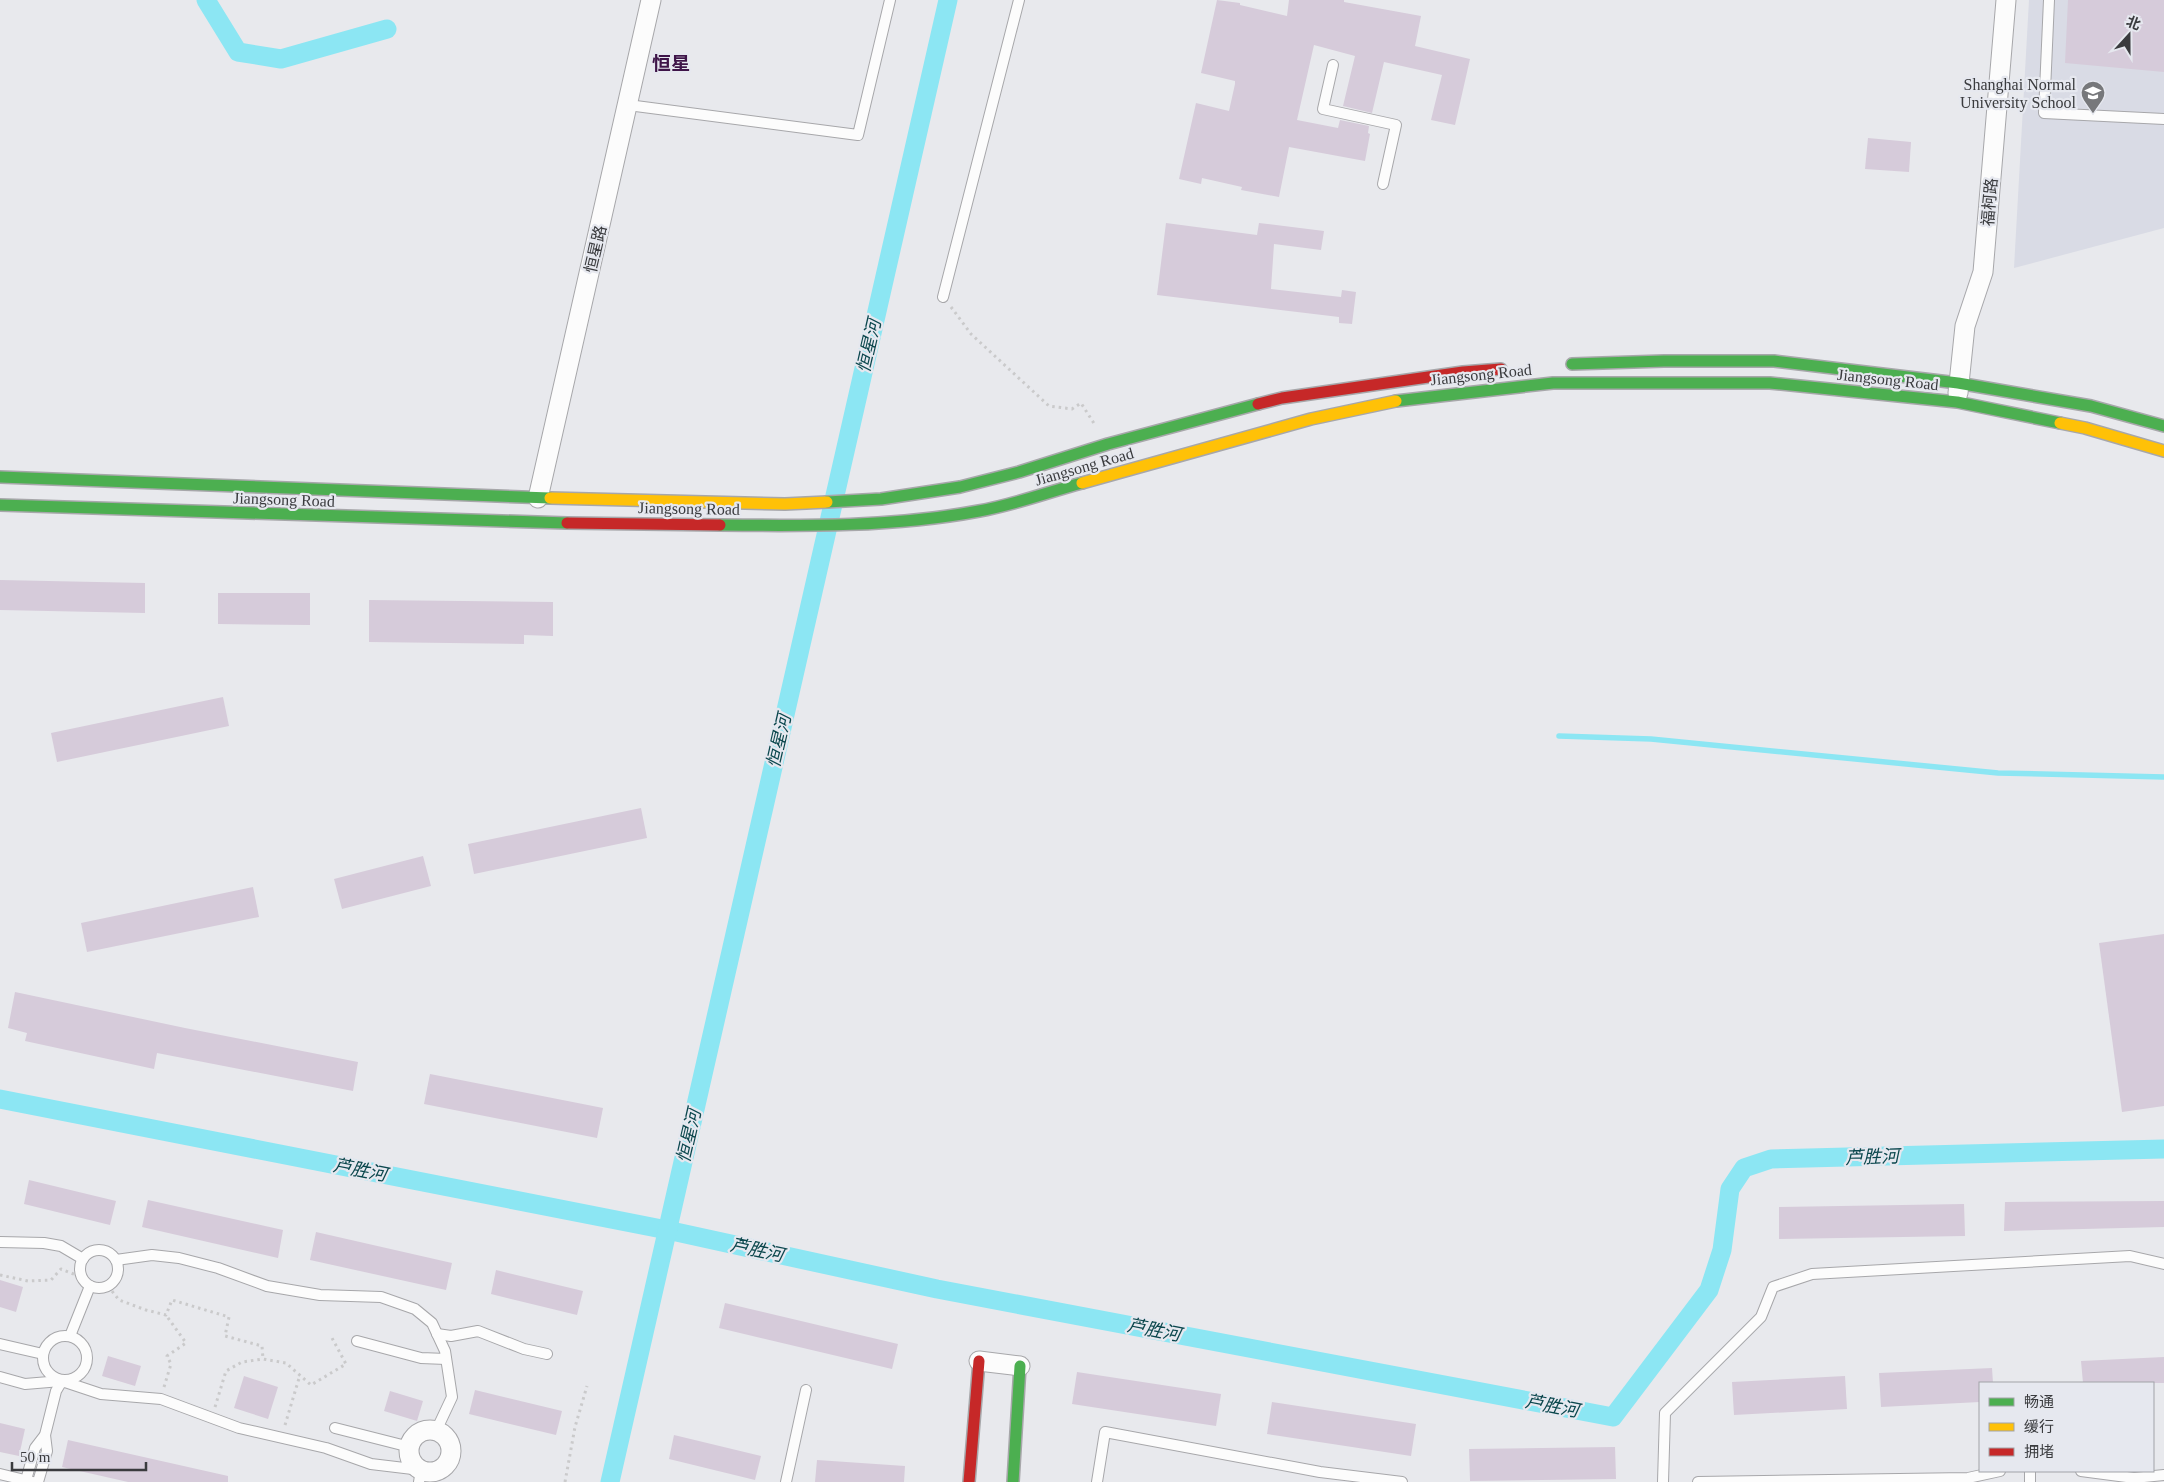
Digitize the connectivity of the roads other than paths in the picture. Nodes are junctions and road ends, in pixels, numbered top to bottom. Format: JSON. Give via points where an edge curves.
{"nodes":[{"id":1,"x":651,"y":0,"type":"edge"},
{"id":2,"x":890,"y":0,"type":"edge"},
{"id":3,"x":1019,"y":0,"type":"edge"},
{"id":4,"x":2006,"y":0,"type":"edge"},
{"id":5,"x":2048,"y":0,"type":"edge"},
{"id":6,"x":1333,"y":65,"type":"dead end"},
{"id":7,"x":628,"y":105,"type":"junction"},
{"id":8,"x":2164,"y":118,"type":"edge"},
{"id":9,"x":1383,"y":184,"type":"dead end"},
{"id":10,"x":943,"y":297,"type":"road end"},
{"id":11,"x":1559,"y":365,"type":"dead end"},
{"id":12,"x":1511,"y":368,"type":"dead end"},
{"id":13,"x":1958,"y":393,"type":"junction"},
{"id":14,"x":2164,"y":426,"type":"edge"},
{"id":15,"x":2164,"y":451,"type":"edge"},
{"id":16,"x":0,"y":478,"type":"edge"},
{"id":17,"x":538,"y":498,"type":"junction"},
{"id":18,"x":0,"y":505,"type":"edge"},
{"id":19,"x":0,"y":1242,"type":"edge"},
{"id":20,"x":83,"y":1259,"type":"junction"},
{"id":21,"x":116,"y":1260,"type":"junction"},
{"id":22,"x":2164,"y":1264,"type":"edge"},
{"id":23,"x":90,"y":1286,"type":"junction"},
{"id":24,"x":437,"y":1334,"type":"junction"},
{"id":25,"x":70,"y":1336,"type":"junction"},
{"id":26,"x":357,"y":1341,"type":"dead end"},
{"id":27,"x":0,"y":1344,"type":"edge"},
{"id":28,"x":43,"y":1354,"type":"junction"},
{"id":29,"x":547,"y":1354,"type":"dead end"},
{"id":30,"x":446,"y":1360,"type":"junction"},
{"id":31,"x":979,"y":1361,"type":"joint"},
{"id":32,"x":1020,"y":1366,"type":"joint"},
{"id":33,"x":0,"y":1377,"type":"edge"},
{"id":34,"x":62,"y":1381,"type":"junction"},
{"id":35,"x":806,"y":1390,"type":"dead end"},
{"id":36,"x":335,"y":1428,"type":"dead end"},
{"id":37,"x":436,"y":1431,"type":"junction"},
{"id":38,"x":410,"y":1446,"type":"junction"},
{"id":39,"x":1995,"y":1472,"type":"edge"},
{"id":40,"x":2089,"y":1472,"type":"edge"},
{"id":41,"x":0,"y":1474,"type":"edge"},
{"id":42,"x":2164,"y":1475,"type":"edge"},
{"id":43,"x":420,"y":1476,"type":"edge"},
{"id":44,"x":33,"y":1481,"type":"edge"},
{"id":45,"x":786,"y":1482,"type":"edge"},
{"id":46,"x":969,"y":1482,"type":"edge"},
{"id":47,"x":1013,"y":1482,"type":"edge"},
{"id":48,"x":1097,"y":1482,"type":"edge"},
{"id":49,"x":1402,"y":1482,"type":"edge"},
{"id":50,"x":1663,"y":1482,"type":"edge"},
{"id":51,"x":1698,"y":1482,"type":"edge"}],
"edges":[{"from":1,"to":7,"type":"street","name":"恒星路"},
{"from":2,"to":7,"type":"lane","via":[[858,135]]},
{"from":3,"to":10,"type":"lane"},
{"from":4,"to":13,"type":"street","name":"福柯路","via":[[1983,272],[1966,326]]},
{"from":5,"to":8,"type":"lane","via":[[2044,113]]},
{"from":6,"to":9,"type":"lane","via":[[1323,110],[1396,125]]},
{"from":7,"to":17,"type":"street","name":"恒星路"},
{"from":11,"to":13,"type":"street","name":"Jiangsong Road","via":[[1774,361]]},
{"from":12,"to":17,"type":"street","name":"Jiangsong Road","via":[[1282,398],[960,487],[881,499],[785,504]]},
{"from":13,"to":14,"type":"street","name":"Jiangsong Road","via":[[2091,406]]},
{"from":13,"to":15,"type":"street","name":"Jiangsong Road"},
{"from":13,"to":18,"type":"street","name":"Jiangsong Road","via":[[1770,383],[1553,382],[1399,400],[1311,419],[1110,471],[981,511],[877,523],[779,526],[462,521]]},
{"from":16,"to":17,"type":"street","name":"Jiangsong Road"},
{"from":19,"to":20,"type":"lane","via":[[61,1246]]},
{"from":20,"to":21,"type":"lane","via":[[93,1251],[100,1251]]},
{"from":20,"to":23,"type":"lane","via":[[80,1271]]},
{"from":21,"to":23,"type":"lane","via":[[116,1278],[108,1286]]},
{"from":21,"to":24,"type":"lane","via":[[152,1255],[179,1258],[267,1286],[320,1295],[381,1297],[415,1309],[432,1323]]},
{"from":22,"to":50,"type":"lane","via":[[2130,1256],[1812,1274],[1773,1287],[1761,1317],[1665,1413]]},
{"from":23,"to":25,"type":"lane"},
{"from":24,"to":29,"type":"lane","via":[[452,1336],[478,1331],[524,1349]]},
{"from":24,"to":30,"type":"lane"},
{"from":25,"to":28,"type":"lane","via":[[50,1341]]},
{"from":25,"to":34,"type":"lane","via":[[83,1345],[88,1359],[82,1373]]},
{"from":26,"to":30,"type":"lane","via":[[421,1358]]},
{"from":27,"to":28,"type":"lane"},
{"from":28,"to":34,"type":"lane","via":[[42,1361],[49,1374]]},
{"from":30,"to":37,"type":"lane","via":[[452,1397]]},
{"from":31,"to":32,"type":"street"},
{"from":31,"to":46,"type":"street"},
{"from":32,"to":47,"type":"street"},
{"from":33,"to":34,"type":"lane","via":[[25,1384]]},
{"from":34,"to":43,"type":"lane","via":[[101,1394],[160,1398],[239,1428],[326,1448]]},
{"from":34,"to":44,"type":"lane","via":[[56,1391],[45,1434],[35,1448]]},
{"from":35,"to":45,"type":"lane"},
{"from":36,"to":38,"type":"lane"},
{"from":37,"to":38,"type":"street","via":[[417,1435]]},
{"from":37,"to":43,"type":"street","via":[[447,1439],[450,1458],[441,1469]]},
{"from":38,"to":43,"type":"street","via":[[411,1460]]},
{"from":39,"to":51,"type":"lane","via":[[1968,1478]]},
{"from":40,"to":42,"type":"lane","via":[[2134,1478]]},
{"from":41,"to":44,"type":"lane"},
{"from":48,"to":49,"type":"lane","via":[[1105,1432],[1320,1472]]}]}
